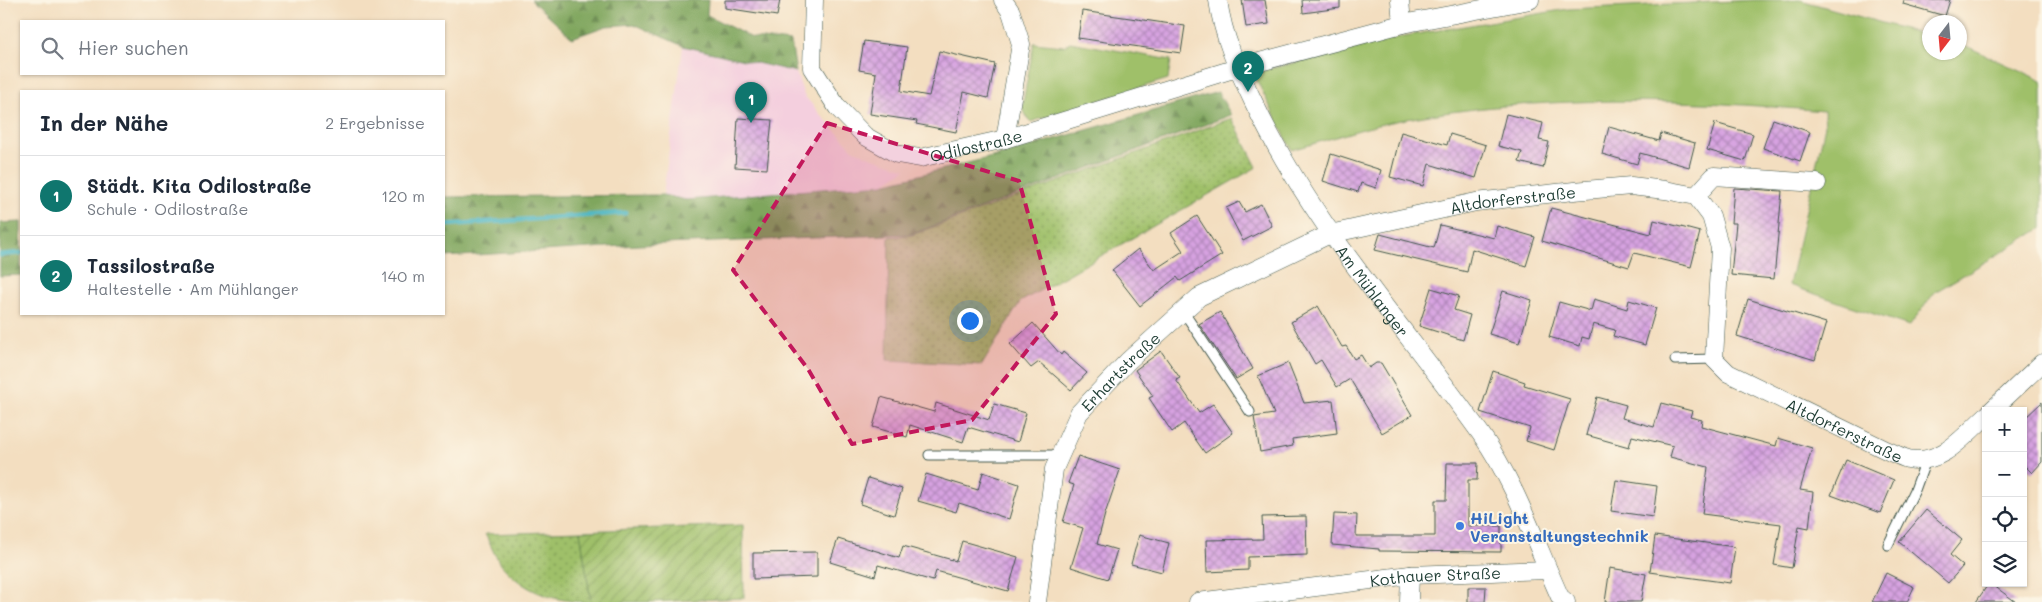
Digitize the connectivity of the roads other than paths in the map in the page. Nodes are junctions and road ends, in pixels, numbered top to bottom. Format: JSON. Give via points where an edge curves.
{"nodes":[{"id":1,"x":814,"y":0,"type":"edge"},
{"id":2,"x":1003,"y":0,"type":"edge"},
{"id":3,"x":1218,"y":0,"type":"edge"},
{"id":4,"x":1400,"y":0,"type":"edge"},
{"id":5,"x":1530,"y":0,"type":"edge"},
{"id":6,"x":1402,"y":24,"type":"junction"},
{"id":7,"x":1237,"y":68,"type":"junction"},
{"id":8,"x":1005,"y":140,"type":"junction"},
{"id":9,"x":1817,"y":183,"type":"dead end"},
{"id":10,"x":1696,"y":196,"type":"junction"},
{"id":11,"x":1330,"y":234,"type":"junction"},
{"id":12,"x":1183,"y":311,"type":"junction"},
{"id":13,"x":1714,"y":359,"type":"junction"},
{"id":14,"x":1676,"y":360,"type":"dead end"},
{"id":15,"x":2042,"y":363,"type":"edge"},
{"id":16,"x":1995,"y":407,"type":"edge"},
{"id":17,"x":1250,"y":412,"type":"dead end"},
{"id":18,"x":1982,"y":420,"type":"edge"},
{"id":19,"x":929,"y":455,"type":"dead end"},
{"id":20,"x":1060,"y":455,"type":"junction"},
{"id":21,"x":1926,"y":460,"type":"junction"},
{"id":22,"x":1888,"y":545,"type":"dead end"},
{"id":23,"x":1548,"y":570,"type":"junction"},
{"id":24,"x":1410,"y":575,"type":"junction"},
{"id":25,"x":1241,"y":599,"type":"edge"},
{"id":26,"x":1037,"y":602,"type":"edge"},
{"id":27,"x":1198,"y":602,"type":"edge"},
{"id":28,"x":1409,"y":602,"type":"edge"},
{"id":29,"x":1566,"y":602,"type":"edge"}],
"edges":[{"from":1,"to":8,"type":"street","name":"Odilostraße","via":[[812,68],[837,107],[864,136],[897,154],[920,158]]},
{"from":2,"to":8,"type":"street","via":[[1011,12],[1021,44]]},
{"from":3,"to":7,"type":"street","name":"Am Mühlanger","via":[[1226,38]]},
{"from":4,"to":6,"type":"street"},
{"from":5,"to":6,"type":"street","name":"Odilostraße"},
{"from":6,"to":7,"type":"street","name":"Odilostraße"},
{"from":7,"to":8,"type":"street","name":"Odilostraße"},
{"from":7,"to":11,"type":"street","name":"Am Mühlanger","via":[[1270,138]]},
{"from":9,"to":10,"type":"street","via":[[1714,176]]},
{"from":10,"to":11,"type":"street","name":"Altdorferstraße","via":[[1632,186],[1574,191],[1476,202]]},
{"from":10,"to":13,"type":"street","via":[[1711,216],[1720,248]]},
{"from":11,"to":12,"type":"street","name":"Erhartstraße","via":[[1199,297]]},
{"from":11,"to":23,"type":"street","name":"Am Mühlanger","via":[[1482,435],[1532,527]]},
{"from":12,"to":17,"type":"lane"},
{"from":12,"to":20,"type":"street","name":"Erhartstraße","via":[[1078,413]]},
{"from":13,"to":14,"type":"lane"},
{"from":13,"to":21,"type":"street","name":"Altdorferstraße","via":[[1728,373],[1886,450],[1908,459]]},
{"from":15,"to":16,"type":"street"},
{"from":18,"to":21,"type":"street","name":"Altdorferstraße","via":[[1951,449]]},
{"from":19,"to":20,"type":"lane"},
{"from":20,"to":26,"type":"street","name":"Erhartstraße","via":[[1054,468]]},
{"from":21,"to":22,"type":"lane","name":"Altdorferstraße"},
{"from":23,"to":24,"type":"street","name":"Kothauer Straße"},
{"from":23,"to":29,"type":"street","via":[[1560,597]]},
{"from":24,"to":25,"type":"street","name":"Kothauer Straße"},
{"from":24,"to":28,"type":"street"},
{"from":25,"to":27,"type":"street","name":"Kothauer Straße"}]}
